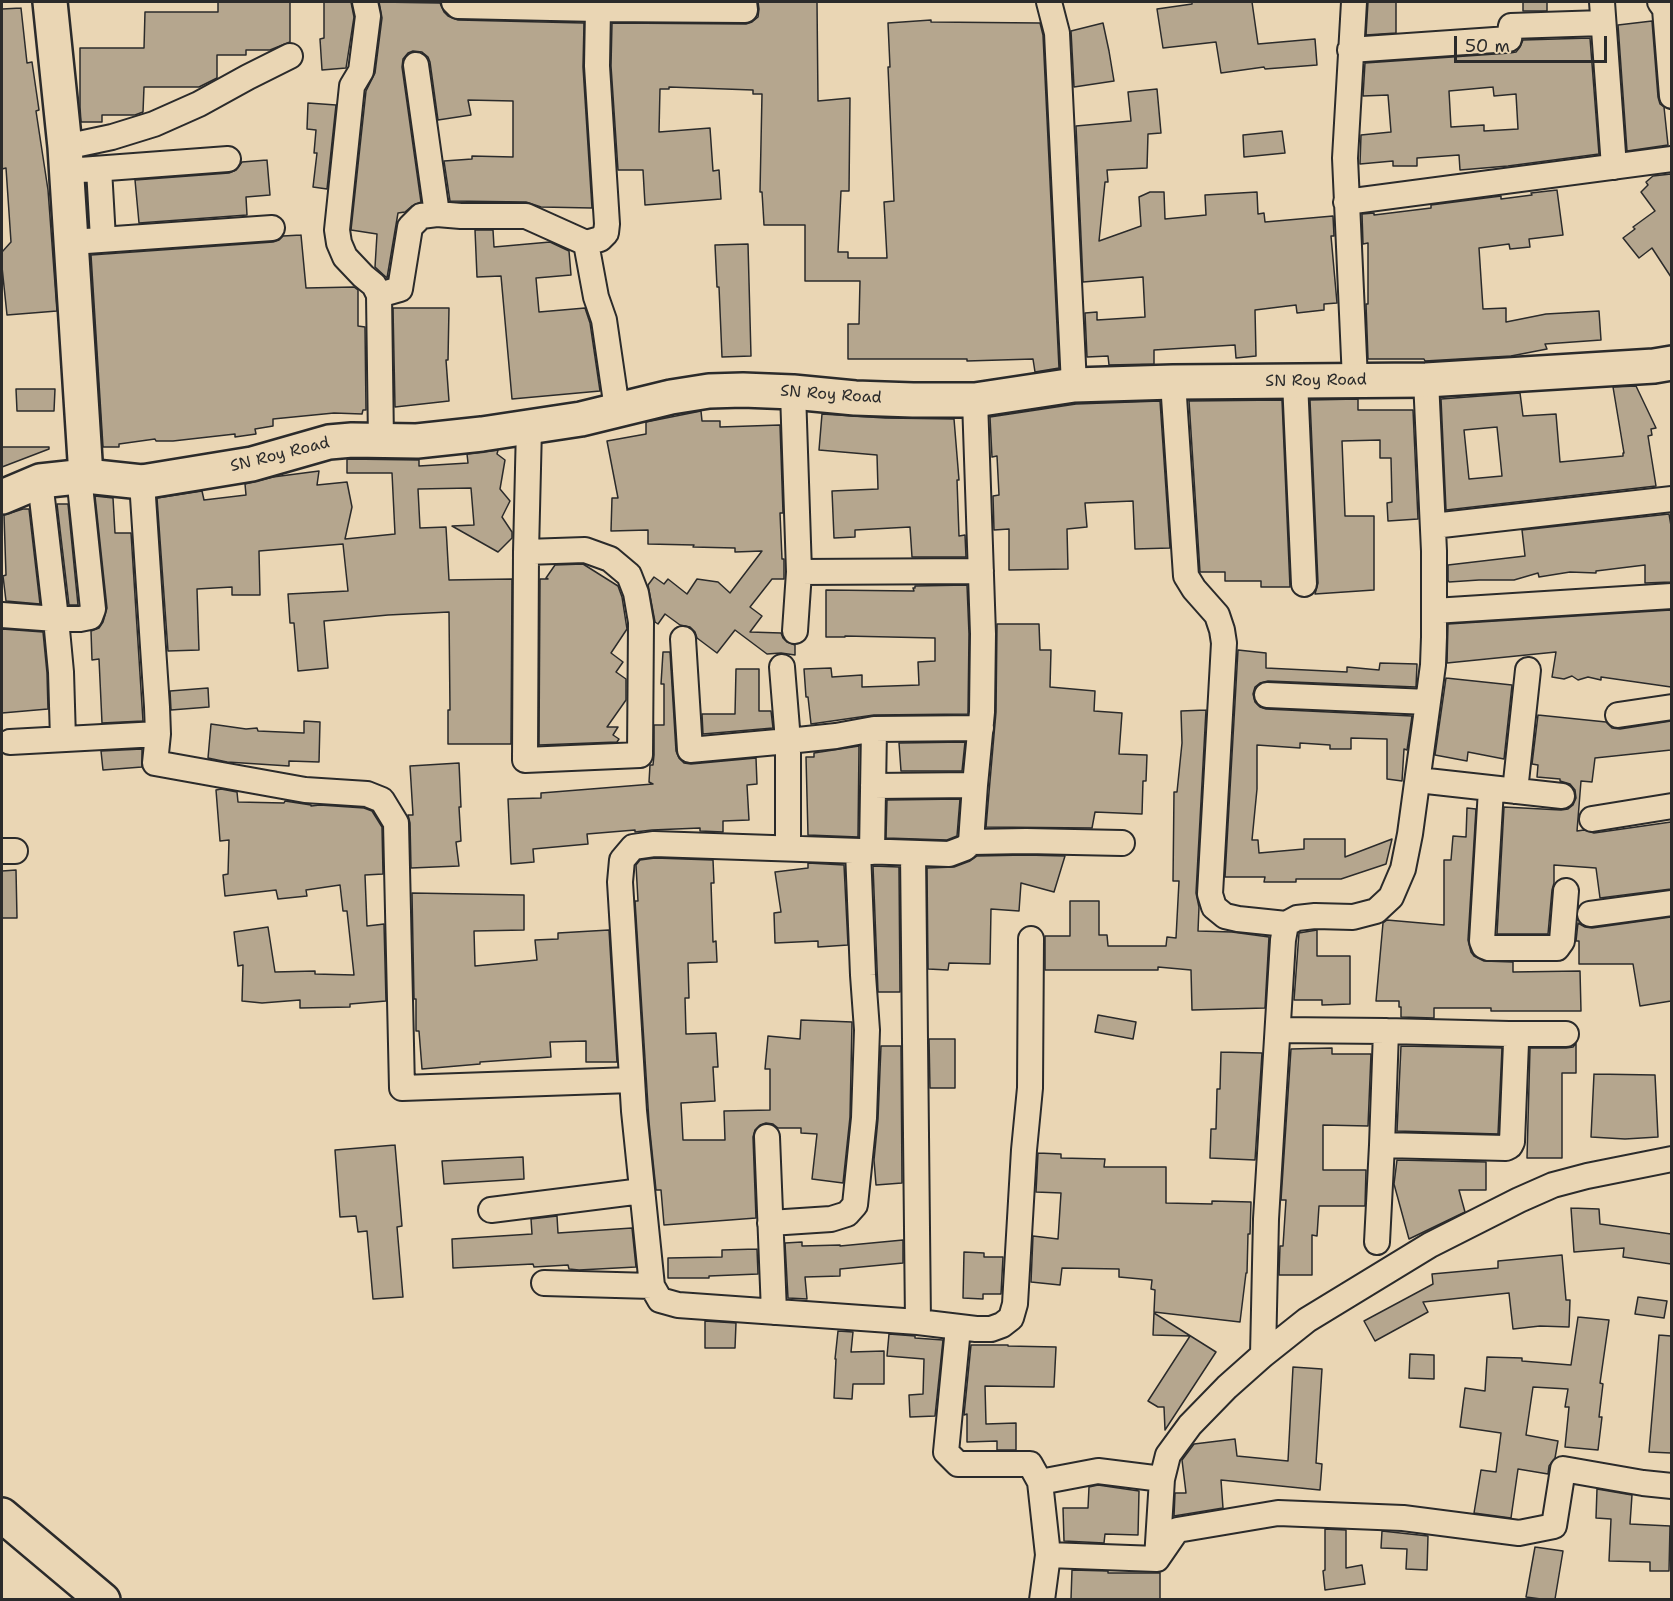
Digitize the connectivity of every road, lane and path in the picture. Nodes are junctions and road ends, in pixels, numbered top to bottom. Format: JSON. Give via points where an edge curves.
{"nodes":[{"id":1,"x":50,"y":2,"type":"edge"},
{"id":2,"x":365,"y":2,"type":"edge"},
{"id":3,"x":454,"y":2,"type":"edge"},
{"id":4,"x":744,"y":2,"type":"edge"},
{"id":5,"x":1354,"y":2,"type":"edge"},
{"id":6,"x":1660,"y":2,"type":"edge"},
{"id":7,"x":1051,"y":5,"type":"edge"},
{"id":8,"x":1605,"y":7,"type":"edge"},
{"id":9,"x":598,"y":9,"type":"junction"},
{"id":10,"x":1350,"y":50,"type":"junction"},
{"id":11,"x":290,"y":56,"type":"dead end"},
{"id":12,"x":416,"y":65,"type":"dead end"},
{"id":13,"x":1671,"y":96,"type":"edge"},
{"id":14,"x":228,"y":159,"type":"dead end"},
{"id":15,"x":1671,"y":159,"type":"edge"},
{"id":16,"x":77,"y":162,"type":"junction"},
{"id":17,"x":1614,"y":167,"type":"junction"},
{"id":18,"x":1346,"y":202,"type":"junction"},
{"id":19,"x":437,"y":214,"type":"junction"},
{"id":20,"x":272,"y":228,"type":"dead end"},
{"id":21,"x":87,"y":240,"type":"junction"},
{"id":22,"x":586,"y":243,"type":"junction"},
{"id":23,"x":379,"y":295,"type":"junction"},
{"id":24,"x":1671,"y":363,"type":"edge"},
{"id":25,"x":1355,"y":380,"type":"junction"},
{"id":26,"x":1426,"y":380,"type":"junction"},
{"id":27,"x":1295,"y":381,"type":"junction"},
{"id":28,"x":1173,"y":382,"type":"junction"},
{"id":29,"x":1074,"y":385,"type":"junction"},
{"id":30,"x":793,"y":392,"type":"junction"},
{"id":31,"x":975,"y":400,"type":"junction"},
{"id":32,"x":617,"y":409,"type":"junction"},
{"id":33,"x":529,"y":427,"type":"junction"},
{"id":34,"x":381,"y":441,"type":"junction"},
{"id":35,"x":82,"y":476,"type":"junction"},
{"id":36,"x":40,"y":481,"type":"junction"},
{"id":37,"x":142,"y":482,"type":"junction"},
{"id":38,"x":2,"y":497,"type":"edge"},
{"id":39,"x":1671,"y":499,"type":"edge"},
{"id":40,"x":1433,"y":526,"type":"junction"},
{"id":41,"x":526,"y":552,"type":"junction"},
{"id":42,"x":981,"y":571,"type":"junction"},
{"id":43,"x":799,"y":572,"type":"junction"},
{"id":44,"x":1304,"y":584,"type":"dead end"},
{"id":45,"x":1671,"y":596,"type":"edge"},
{"id":46,"x":1434,"y":611,"type":"junction"},
{"id":47,"x":2,"y":615,"type":"edge"},
{"id":48,"x":56,"y":619,"type":"junction"},
{"id":49,"x":795,"y":631,"type":"dead end"},
{"id":50,"x":683,"y":639,"type":"dead end"},
{"id":51,"x":782,"y":667,"type":"dead end"},
{"id":52,"x":1528,"y":670,"type":"dead end"},
{"id":53,"x":1267,"y":694,"type":"dead end"},
{"id":54,"x":1428,"y":702,"type":"junction"},
{"id":55,"x":1671,"y":707,"type":"edge"},
{"id":56,"x":1618,"y":715,"type":"dead end"},
{"id":57,"x":981,"y":728,"type":"junction"},
{"id":58,"x":874,"y":729,"type":"junction"},
{"id":59,"x":158,"y":734,"type":"junction"},
{"id":60,"x":63,"y":739,"type":"junction"},
{"id":61,"x":788,"y":741,"type":"junction"},
{"id":62,"x":10,"y":742,"type":"dead end"},
{"id":63,"x":1418,"y":780,"type":"junction"},
{"id":64,"x":975,"y":785,"type":"junction"},
{"id":65,"x":873,"y":786,"type":"junction"},
{"id":66,"x":1491,"y":789,"type":"junction"},
{"id":67,"x":1515,"y":791,"type":"junction"},
{"id":68,"x":1562,"y":796,"type":"dead end"},
{"id":69,"x":1671,"y":806,"type":"edge"},
{"id":70,"x":1592,"y":819,"type":"dead end"},
{"id":71,"x":971,"y":842,"type":"junction"},
{"id":72,"x":1122,"y":843,"type":"dead end"},
{"id":73,"x":788,"y":848,"type":"junction"},
{"id":74,"x":865,"y":851,"type":"junction"},
{"id":75,"x":914,"y":853,"type":"junction"},
{"id":76,"x":1566,"y":891,"type":"dead end"},
{"id":77,"x":1671,"y":903,"type":"edge"},
{"id":78,"x":1590,"y":914,"type":"dead end"},
{"id":79,"x":1286,"y":924,"type":"junction"},
{"id":80,"x":1031,"y":939,"type":"dead end"},
{"id":81,"x":1278,"y":1030,"type":"junction"},
{"id":82,"x":1386,"y":1031,"type":"junction"},
{"id":83,"x":1509,"y":1034,"type":"junction"},
{"id":84,"x":1566,"y":1034,"type":"dead end"},
{"id":85,"x":632,"y":1080,"type":"junction"},
{"id":86,"x":767,"y":1137,"type":"dead end"},
{"id":87,"x":1382,"y":1145,"type":"junction"},
{"id":88,"x":1671,"y":1159,"type":"edge"},
{"id":89,"x":642,"y":1191,"type":"junction"},
{"id":90,"x":491,"y":1209,"type":"dead end"},
{"id":91,"x":770,"y":1223,"type":"junction"},
{"id":92,"x":1377,"y":1242,"type":"dead end"},
{"id":93,"x":544,"y":1282,"type":"dead end"},
{"id":94,"x":652,"y":1286,"type":"junction"},
{"id":95,"x":774,"y":1312,"type":"junction"},
{"id":96,"x":918,"y":1322,"type":"junction"},
{"id":97,"x":958,"y":1328,"type":"junction"},
{"id":98,"x":1263,"y":1355,"type":"junction"},
{"id":99,"x":1162,"y":1479,"type":"junction"},
{"id":100,"x":1040,"y":1482,"type":"junction"},
{"id":101,"x":1671,"y":1486,"type":"edge"},
{"id":102,"x":2,"y":1515,"type":"edge"},
{"id":103,"x":1048,"y":1555,"type":"junction"},
{"id":104,"x":1156,"y":1559,"type":"junction"},
{"id":105,"x":103,"y":1599,"type":"edge"},
{"id":106,"x":1042,"y":1599,"type":"edge"}],
"edges":[{"from":1,"to":16,"type":"street"},
{"from":2,"to":23,"type":"street","via":[[368,16],[361,70],[352,86],[337,230],[345,257]]},
{"from":3,"to":9,"type":"street","via":[[458,6]]},
{"from":4,"to":9,"type":"street","via":[[745,10]]},
{"from":5,"to":10,"type":"street"},
{"from":6,"to":13,"type":"street","via":[[1665,9]]},
{"from":7,"to":29,"type":"street","via":[[1057,33]]},
{"from":8,"to":10,"type":"street","via":[[1511,26],[1509,39]]},
{"from":8,"to":17,"type":"street"},
{"from":9,"to":22,"type":"street","via":[[597,66],[607,224],[600,239]]},
{"from":10,"to":18,"type":"street","via":[[1344,158]]},
{"from":11,"to":16,"type":"street","via":[[199,104],[112,137]]},
{"from":12,"to":19,"type":"street"},
{"from":14,"to":16,"type":"street"},
{"from":15,"to":17,"type":"street"},
{"from":16,"to":21,"type":"street"},
{"from":17,"to":18,"type":"street"},
{"from":18,"to":25,"type":"street"},
{"from":19,"to":22,"type":"street","via":[[526,216]]},
{"from":19,"to":23,"type":"street","via":[[421,216],[410,227],[400,289]]},
{"from":20,"to":21,"type":"street"},
{"from":21,"to":35,"type":"street"},
{"from":22,"to":32,"type":"street","via":[[604,320]]},
{"from":23,"to":34,"type":"street"},
{"from":24,"to":26,"type":"street","name":"SN Roy Road"},
{"from":25,"to":26,"type":"street","name":"SN Roy Road"},
{"from":25,"to":27,"type":"street","name":"SN Roy Road"},
{"from":26,"to":40,"type":"street"},
{"from":27,"to":28,"type":"street","name":"SN Roy Road"},
{"from":27,"to":44,"type":"street"},
{"from":28,"to":29,"type":"street","name":"SN Roy Road"},
{"from":28,"to":79,"type":"street","via":[[1186,576],[1216,615],[1224,643],[1210,894],[1214,907],[1225,916]]},
{"from":29,"to":31,"type":"street","name":"SN Roy Road"},
{"from":30,"to":31,"type":"street","name":"SN Roy Road","via":[[878,399]]},
{"from":30,"to":32,"type":"street","name":"SN Roy Road","via":[[709,391]]},
{"from":30,"to":43,"type":"street"},
{"from":31,"to":42,"type":"street"},
{"from":32,"to":33,"type":"street","name":"SN Roy Road"},
{"from":33,"to":34,"type":"street","name":"SN Roy Road","via":[[417,441]]},
{"from":33,"to":41,"type":"street"},
{"from":34,"to":37,"type":"street","name":"SN Roy Road","via":[[329,442],[252,464]]},
{"from":35,"to":36,"type":"street","name":"SN Roy Road"},
{"from":35,"to":37,"type":"street","name":"SN Roy Road"},
{"from":35,"to":48,"type":"street","via":[[93,609],[90,617]]},
{"from":36,"to":38,"type":"street","name":"SN Roy Road"},
{"from":36,"to":48,"type":"street"},
{"from":37,"to":59,"type":"street"},
{"from":39,"to":40,"type":"street"},
{"from":40,"to":46,"type":"street"},
{"from":41,"to":41,"type":"street","via":[[525,760],[640,755],[641,622],[629,575],[610,559],[585,550]]},
{"from":42,"to":43,"type":"street"},
{"from":42,"to":57,"type":"street"},
{"from":43,"to":49,"type":"street"},
{"from":45,"to":46,"type":"street"},
{"from":46,"to":54,"type":"street"},
{"from":47,"to":48,"type":"street"},
{"from":48,"to":60,"type":"street"},
{"from":50,"to":61,"type":"street","via":[[690,750]]},
{"from":51,"to":61,"type":"street"},
{"from":52,"to":67,"type":"street"},
{"from":53,"to":54,"type":"street"},
{"from":54,"to":63,"type":"street"},
{"from":55,"to":56,"type":"street"},
{"from":57,"to":58,"type":"street"},
{"from":57,"to":64,"type":"street"},
{"from":58,"to":61,"type":"street"},
{"from":58,"to":65,"type":"street"},
{"from":59,"to":60,"type":"street"},
{"from":59,"to":85,"type":"street","via":[[155,763],[305,790],[367,794],[382,800],[396,823],[402,1088]]},
{"from":60,"to":62,"type":"street"},
{"from":61,"to":73,"type":"street"},
{"from":63,"to":66,"type":"street"},
{"from":63,"to":79,"type":"street","via":[[1403,869],[1391,897],[1376,911],[1365,914],[1297,918]]},
{"from":64,"to":65,"type":"street"},
{"from":64,"to":71,"type":"street"},
{"from":65,"to":74,"type":"street"},
{"from":66,"to":67,"type":"street"},
{"from":66,"to":76,"type":"street","via":[[1484,946],[1557,948],[1562,941]]},
{"from":67,"to":68,"type":"street"},
{"from":69,"to":70,"type":"street"},
{"from":71,"to":72,"type":"street"},
{"from":71,"to":75,"type":"street","via":[[949,854]]},
{"from":73,"to":74,"type":"street"},
{"from":73,"to":85,"type":"street","via":[[654,844],[633,848],[622,860]]},
{"from":74,"to":75,"type":"street"},
{"from":74,"to":91,"type":"street","via":[[863,975],[867,1030],[864,1118],[855,1205],[848,1214],[831,1219]]},
{"from":75,"to":96,"type":"street"},
{"from":77,"to":78,"type":"street"},
{"from":79,"to":81,"type":"street"},
{"from":80,"to":97,"type":"street","via":[[1030,1088],[1015,1304],[1011,1318],[1002,1325],[991,1329]]},
{"from":81,"to":82,"type":"street"},
{"from":81,"to":98,"type":"street","via":[[1266,1219]]},
{"from":82,"to":83,"type":"street"},
{"from":82,"to":87,"type":"street"},
{"from":83,"to":84,"type":"street"},
{"from":83,"to":87,"type":"street","via":[[1516,1043],[1510,1146]]},
{"from":85,"to":89,"type":"street"},
{"from":86,"to":91,"type":"street"},
{"from":87,"to":92,"type":"street"},
{"from":88,"to":98,"type":"street","via":[[1553,1185],[1519,1200],[1430,1245],[1306,1320]]},
{"from":89,"to":90,"type":"street"},
{"from":89,"to":94,"type":"street"},
{"from":91,"to":95,"type":"street"},
{"from":93,"to":94,"type":"street"},
{"from":94,"to":95,"type":"street","via":[[660,1300],[678,1305]]},
{"from":95,"to":96,"type":"street"},
{"from":96,"to":97,"type":"street"},
{"from":97,"to":100,"type":"street","via":[[946,1452],[958,1464],[1030,1464]]},
{"from":98,"to":99,"type":"street","via":[[1190,1425],[1168,1455]]},
{"from":99,"to":100,"type":"street","via":[[1098,1471]]},
{"from":99,"to":104,"type":"street"},
{"from":100,"to":103,"type":"street"},
{"from":101,"to":104,"type":"street","via":[[1563,1469],[1554,1526],[1519,1533],[1403,1518],[1278,1513],[1177,1530]]},
{"from":102,"to":105,"type":"street"},
{"from":103,"to":104,"type":"street"},
{"from":103,"to":106,"type":"street"}]}
